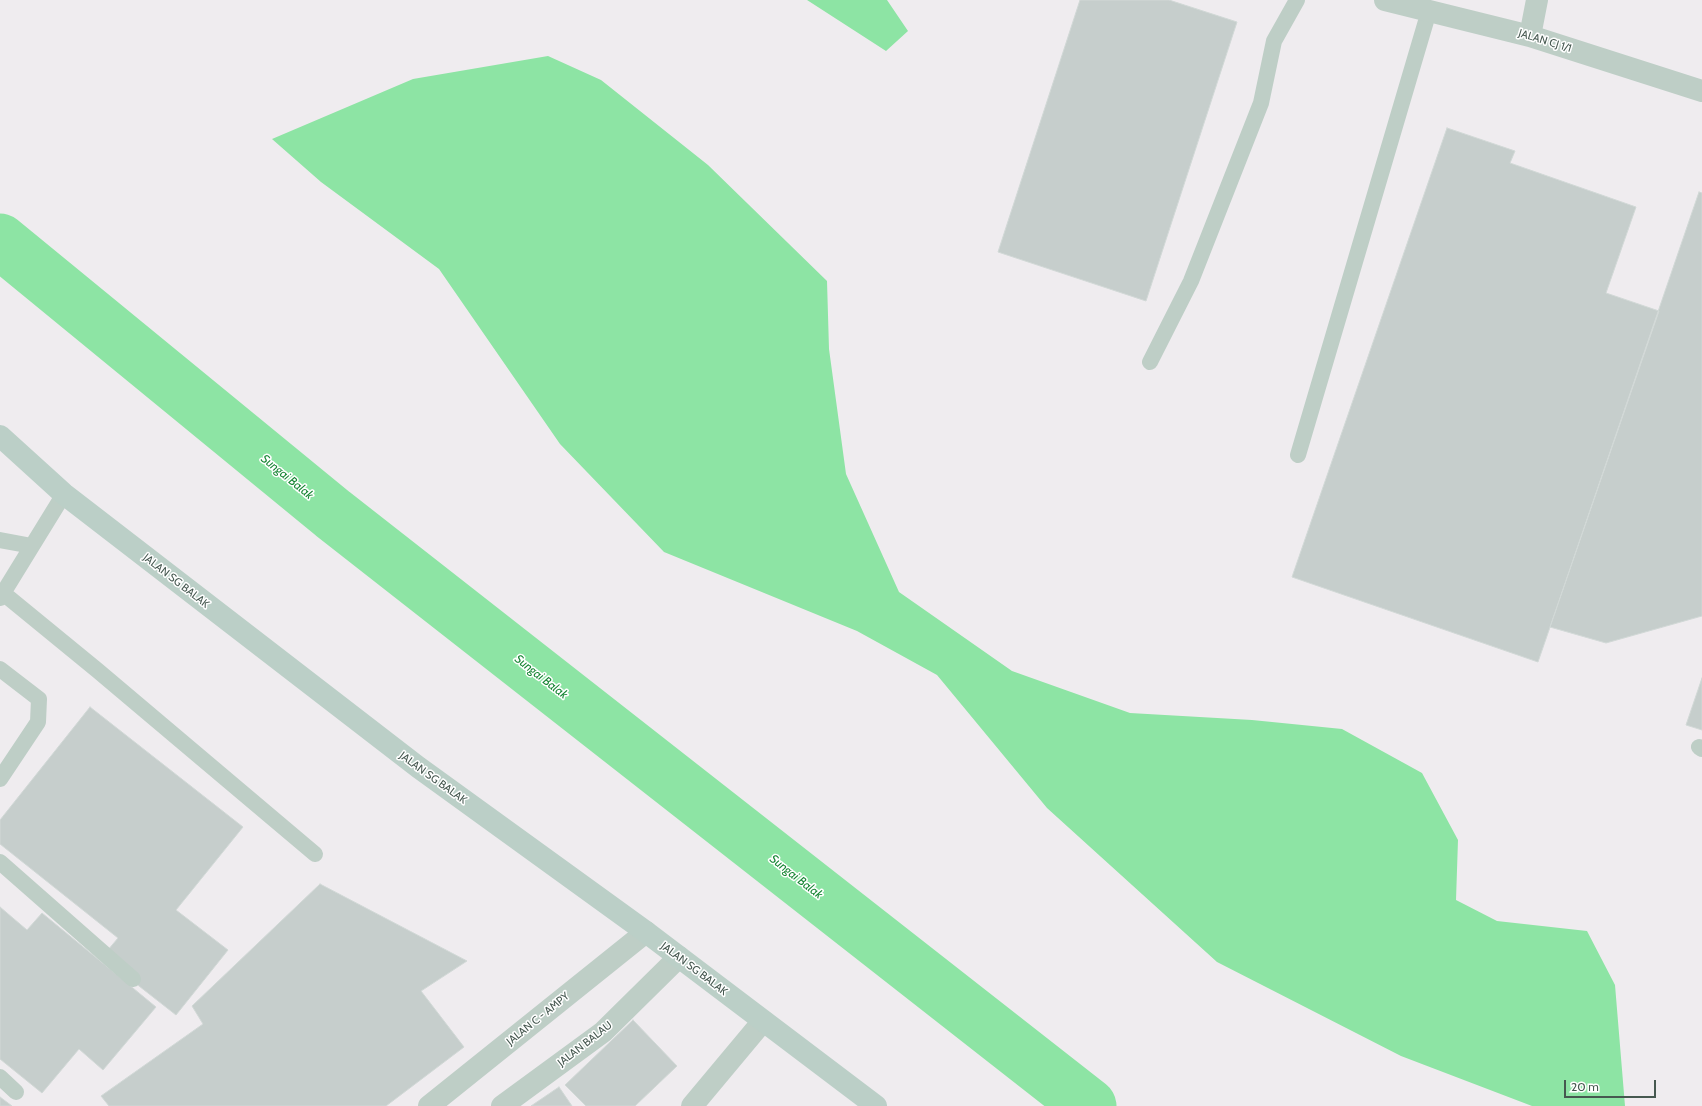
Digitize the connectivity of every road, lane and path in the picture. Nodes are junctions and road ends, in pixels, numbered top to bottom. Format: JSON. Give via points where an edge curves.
{"nodes":[{"id":1,"x":1297,"y":0,"type":"edge"},
{"id":2,"x":1385,"y":0,"type":"edge"},
{"id":3,"x":1537,"y":0,"type":"edge"},
{"id":4,"x":1429,"y":11,"type":"junction"},
{"id":5,"x":1530,"y":36,"type":"junction"},
{"id":6,"x":1702,"y":91,"type":"edge"},
{"id":7,"x":1150,"y":362,"type":"dead end"},
{"id":8,"x":0,"y":436,"type":"edge"},
{"id":9,"x":1298,"y":455,"type":"dead end"},
{"id":10,"x":64,"y":494,"type":"junction"},
{"id":11,"x":0,"y":540,"type":"edge"},
{"id":12,"x":32,"y":546,"type":"junction"},
{"id":13,"x":2,"y":596,"type":"edge"},
{"id":14,"x":0,"y":669,"type":"edge"},
{"id":15,"x":0,"y":779,"type":"edge"},
{"id":16,"x":315,"y":854,"type":"dead end"},
{"id":17,"x":0,"y":862,"type":"edge"},
{"id":18,"x":646,"y":932,"type":"junction"},
{"id":19,"x":679,"y":957,"type":"junction"},
{"id":20,"x":133,"y":979,"type":"dead end"},
{"id":21,"x":763,"y":1022,"type":"junction"},
{"id":22,"x":0,"y":1077,"type":"edge"},
{"id":23,"x":16,"y":1092,"type":"dead end"},
{"id":24,"x":429,"y":1106,"type":"edge"},
{"id":25,"x":502,"y":1106,"type":"edge"},
{"id":26,"x":692,"y":1106,"type":"edge"},
{"id":27,"x":876,"y":1106,"type":"edge"}],
"edges":[{"from":1,"to":7,"type":"lane","via":[[1274,41],[1261,103],[1191,281]]},
{"from":2,"to":4,"type":"street","name":"JALAN CJ 1/1"},
{"from":3,"to":5,"type":"street"},
{"from":4,"to":5,"type":"street","name":"JALAN CJ 1/1"},
{"from":4,"to":9,"type":"lane"},
{"from":5,"to":6,"type":"street","name":"JALAN CJ 1/1"},
{"from":8,"to":10,"type":"street","name":"JALAN SG BALAK"},
{"from":10,"to":12,"type":"lane"},
{"from":10,"to":18,"type":"street","name":"JALAN SG BALAK","via":[[418,767]]},
{"from":11,"to":12,"type":"lane"},
{"from":12,"to":13,"type":"lane"},
{"from":13,"to":16,"type":"lane","via":[[103,675]]},
{"from":14,"to":15,"type":"lane","via":[[39,699],[38,722]]},
{"from":17,"to":20,"type":"lane"},
{"from":18,"to":19,"type":"street","name":"JALAN SG BALAK"},
{"from":18,"to":24,"type":"street","name":"JALAN C - AMPY"},
{"from":19,"to":21,"type":"street","name":"JALAN SG BALAK"},
{"from":19,"to":25,"type":"street","name":"JALAN BALAU","via":[[603,1032]]},
{"from":21,"to":26,"type":"street"},
{"from":21,"to":27,"type":"street","name":"JALAN SG BALAK"},
{"from":22,"to":23,"type":"lane"}]}
